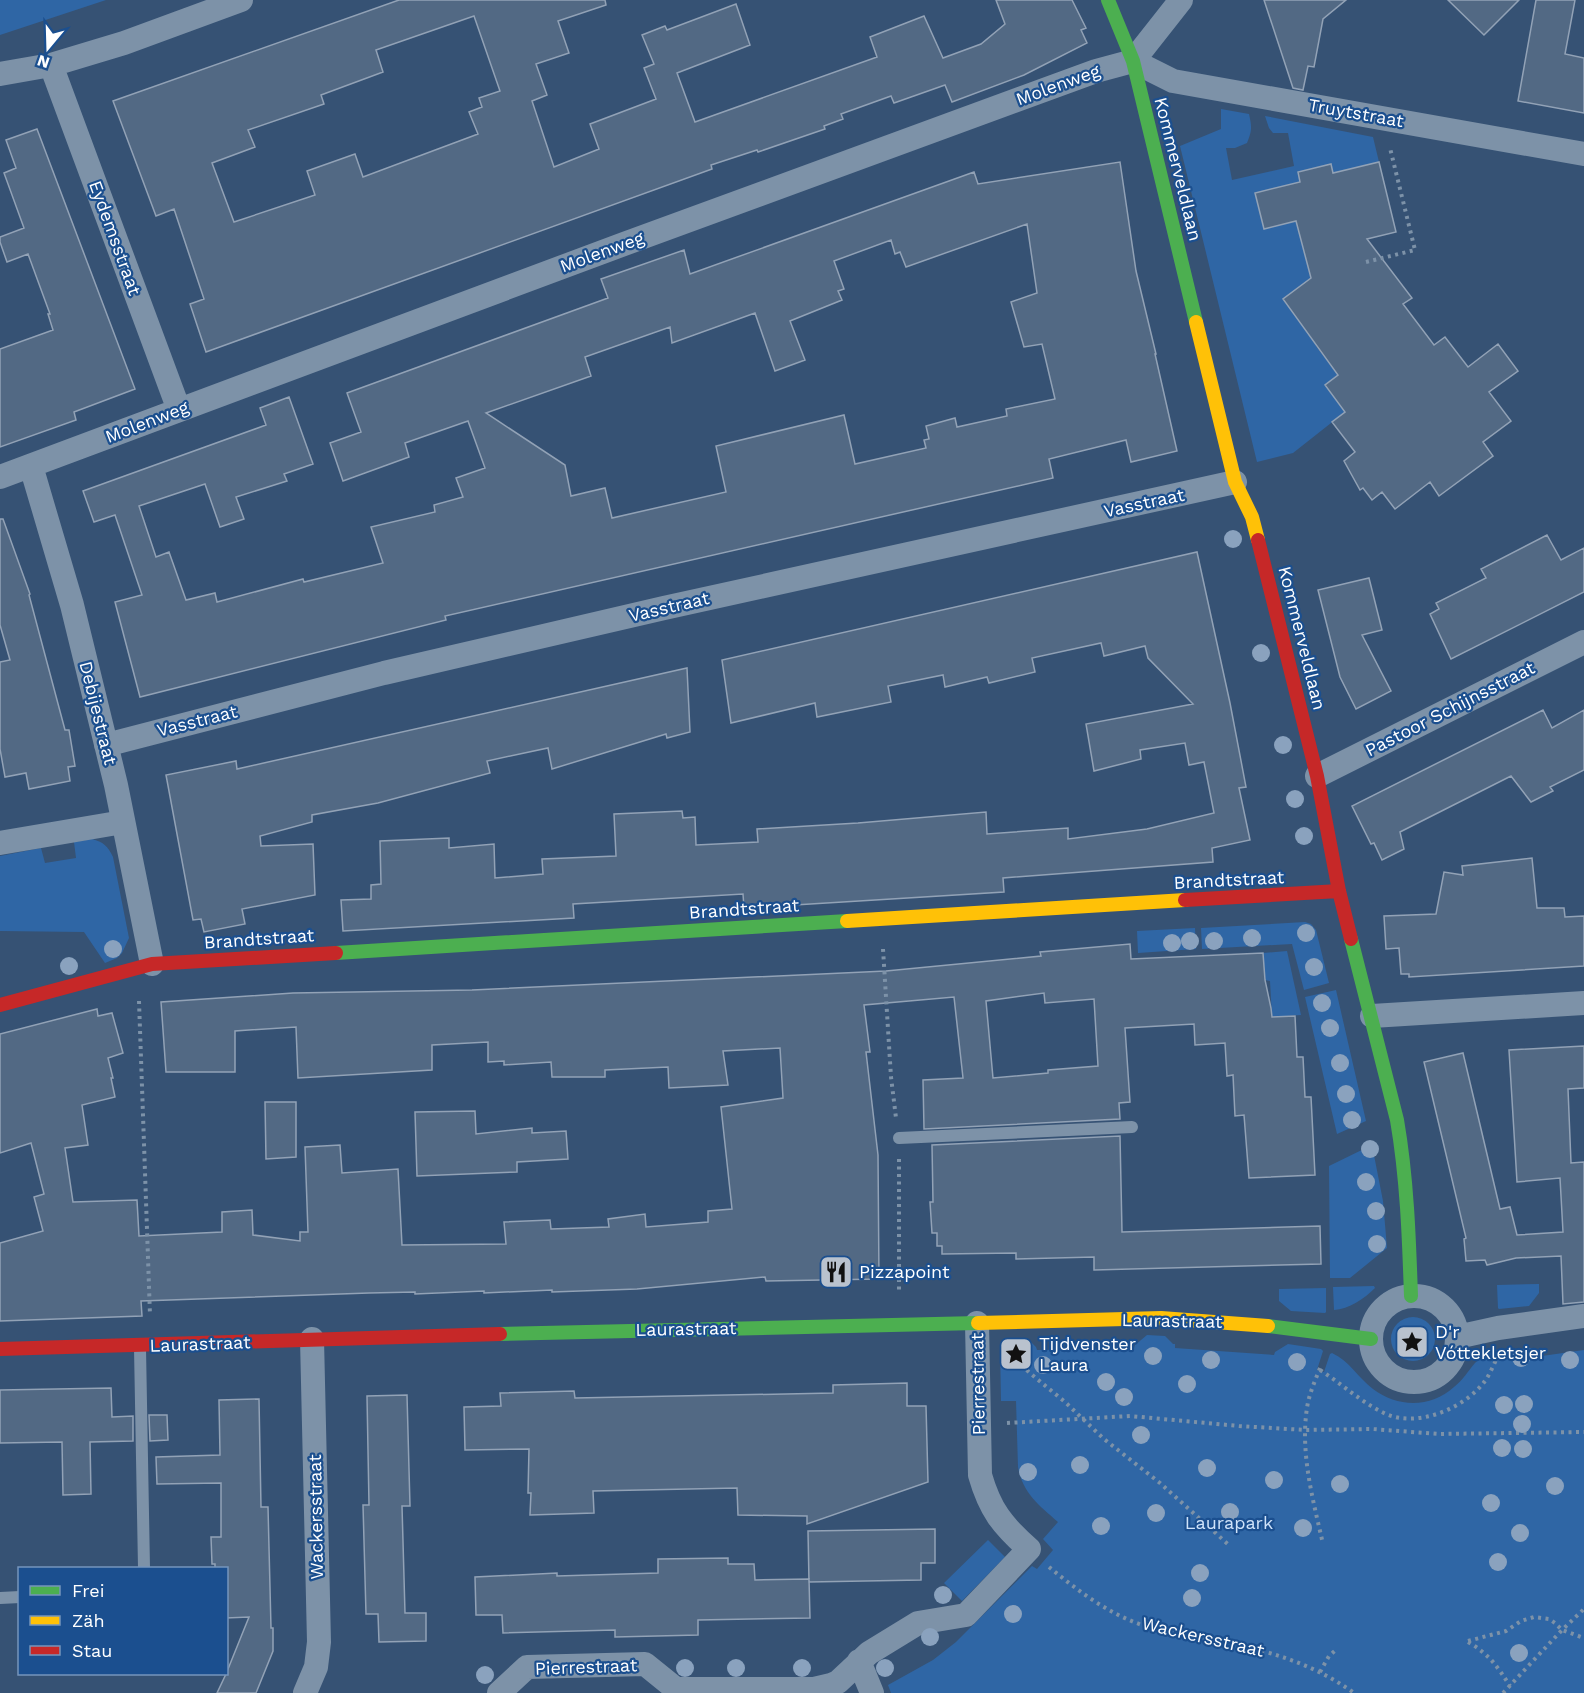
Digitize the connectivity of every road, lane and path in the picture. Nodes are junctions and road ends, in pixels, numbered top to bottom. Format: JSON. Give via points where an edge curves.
{"nodes":[{"id":1,"x":241,"y":0,"type":"edge"},
{"id":2,"x":1108,"y":0,"type":"edge"},
{"id":3,"x":1181,"y":0,"type":"edge"},
{"id":4,"x":1133,"y":60,"type":"junction"},
{"id":5,"x":51,"y":65,"type":"junction"},
{"id":6,"x":0,"y":74,"type":"edge"},
{"id":7,"x":1383,"y":118,"type":"junction"},
{"id":8,"x":1584,"y":153,"type":"edge"},
{"id":9,"x":1366,"y":262,"type":"dead end"},
{"id":10,"x":179,"y":410,"type":"junction"},
{"id":11,"x":32,"y":466,"type":"junction"},
{"id":12,"x":0,"y":477,"type":"edge"},
{"id":13,"x":1235,"y":483,"type":"junction"},
{"id":14,"x":1584,"y":642,"type":"edge"},
{"id":15,"x":106,"y":745,"type":"junction"},
{"id":16,"x":1317,"y":776,"type":"junction"},
{"id":17,"x":123,"y":822,"type":"junction"},
{"id":18,"x":0,"y":843,"type":"edge"},
{"id":19,"x":1339,"y":891,"type":"junction"},
{"id":20,"x":152,"y":964,"type":"junction"},
{"id":21,"x":1584,"y":1003,"type":"edge"},
{"id":22,"x":0,"y":1005,"type":"edge"},
{"id":23,"x":1372,"y":1016,"type":"junction"},
{"id":24,"x":1132,"y":1127,"type":"dead end"},
{"id":25,"x":899,"y":1138,"type":"dead end"},
{"id":26,"x":1411,"y":1296,"type":"junction"},
{"id":27,"x":1584,"y":1316,"type":"edge"},
{"id":28,"x":150,"y":1322,"type":"dead end"},
{"id":29,"x":977,"y":1323,"type":"junction"},
{"id":30,"x":1498,"y":1328,"type":"junction"},
{"id":31,"x":1331,"y":1333,"type":"junction"},
{"id":32,"x":1457,"y":1336,"type":"junction"},
{"id":33,"x":312,"y":1339,"type":"junction"},
{"id":34,"x":1371,"y":1339,"type":"junction"},
{"id":35,"x":140,"y":1346,"type":"junction"},
{"id":36,"x":0,"y":1349,"type":"edge"},
{"id":37,"x":1320,"y":1370,"type":"junction"},
{"id":38,"x":1084,"y":1419,"type":"junction"},
{"id":39,"x":978,"y":1425,"type":"junction"},
{"id":40,"x":1305,"y":1430,"type":"junction"},
{"id":41,"x":1584,"y":1432,"type":"edge"},
{"id":42,"x":1323,"y":1544,"type":"dead end"},
{"id":43,"x":1230,"y":1546,"type":"dead end"},
{"id":44,"x":1029,"y":1549,"type":"junction"},
{"id":45,"x":144,"y":1567,"type":"edge"},
{"id":46,"x":18,"y":1597,"type":"edge"},
{"id":47,"x":0,"y":1598,"type":"edge"},
{"id":48,"x":1584,"y":1609,"type":"edge"},
{"id":49,"x":1562,"y":1630,"type":"junction"},
{"id":50,"x":1584,"y":1638,"type":"edge"},
{"id":51,"x":1336,"y":1649,"type":"dead end"},
{"id":52,"x":859,"y":1661,"type":"junction"},
{"id":53,"x":1320,"y":1672,"type":"junction"},
{"id":54,"x":1510,"y":1686,"type":"junction"},
{"id":55,"x":311,"y":1692,"type":"edge"},
{"id":56,"x":499,"y":1693,"type":"edge"},
{"id":57,"x":872,"y":1693,"type":"edge"},
{"id":58,"x":1354,"y":1693,"type":"edge"},
{"id":59,"x":1503,"y":1693,"type":"edge"}],
"edges":[{"from":1,"to":5,"type":"street"},
{"from":2,"to":4,"type":"street","name":"Kommerveldlaan"},
{"from":3,"to":4,"type":"street"},
{"from":4,"to":7,"type":"street","name":"Truytstraat","via":[[1173,81]]},
{"from":4,"to":10,"type":"street","name":"Molenweg","via":[[658,231]]},
{"from":4,"to":13,"type":"street","name":"Kommerveldlaan"},
{"from":5,"to":6,"type":"street"},
{"from":5,"to":10,"type":"street","name":"Eydemsstraat"},
{"from":7,"to":8,"type":"street","name":"Truytstraat"},
{"from":7,"to":9,"type":"path","via":[[1415,250]]},
{"from":10,"to":11,"type":"street","name":"Molenweg"},
{"from":11,"to":12,"type":"street","name":"Molenweg"},
{"from":11,"to":15,"type":"street","name":"Debijestraat","via":[[72,605]]},
{"from":13,"to":15,"type":"street","name":"Vasstraat","via":[[641,613],[384,673]]},
{"from":13,"to":16,"type":"street","name":"Kommerveldlaan","via":[[1252,517],[1261,549]]},
{"from":14,"to":16,"type":"street","name":"Pastoor Schijnsstraat"},
{"from":15,"to":17,"type":"street","name":"Debijestraat"},
{"from":16,"to":19,"type":"street","name":"Kommerveldlaan"},
{"from":17,"to":18,"type":"street"},
{"from":17,"to":20,"type":"street","name":"Debijestraat"},
{"from":19,"to":20,"type":"street","name":"Brandtstraat"},
{"from":19,"to":23,"type":"street","name":"Kommerveldlaan"},
{"from":20,"to":22,"type":"street","name":"Brandtstraat"},
{"from":20,"to":28,"type":"path","via":[[139,995]]},
{"from":21,"to":23,"type":"street"},
{"from":23,"to":26,"type":"street","name":"Kommerveldlaan","via":[[1402,1145]]},
{"from":24,"to":25,"type":"lane"},
{"from":26,"to":32,"type":"street","via":[[1428,1298],[1442,1306]]},
{"from":26,"to":34,"type":"street","via":[[1384,1307],[1374,1322]]},
{"from":27,"to":30,"type":"street"},
{"from":29,"to":31,"type":"street","name":"Laurastraat","via":[[1161,1318]]},
{"from":29,"to":33,"type":"street","name":"Laurastraat"},
{"from":29,"to":38,"type":"path"},
{"from":29,"to":39,"type":"street","name":"Pierrestraat"},
{"from":30,"to":32,"type":"street"},
{"from":30,"to":37,"type":"path","via":[[1499,1354],[1485,1381],[1471,1395],[1431,1417],[1387,1414]]},
{"from":31,"to":34,"type":"street","name":"Laurastraat"},
{"from":31,"to":37,"type":"path"},
{"from":32,"to":34,"type":"street","via":[[1454,1355],[1443,1370],[1415,1382],[1397,1378],[1382,1367]]},
{"from":33,"to":35,"type":"street","name":"Laurastraat"},
{"from":33,"to":55,"type":"street","name":"Wackersstraat","via":[[319,1642]]},
{"from":35,"to":36,"type":"street","name":"Laurastraat"},
{"from":35,"to":45,"type":"lane"},
{"from":37,"to":40,"type":"path","via":[[1307,1406]]},
{"from":38,"to":39,"type":"path"},
{"from":38,"to":40,"type":"path","via":[[1130,1416]]},
{"from":38,"to":43,"type":"path"},
{"from":39,"to":44,"type":"street","name":"Pierrestraat","via":[[980,1475],[986,1495],[1007,1529]]},
{"from":40,"to":41,"type":"path","via":[[1439,1434]]},
{"from":40,"to":42,"type":"path","via":[[1308,1474]]},
{"from":44,"to":52,"type":"street","name":"Pierrestraat","via":[[966,1615],[918,1623]]},
{"from":44,"to":53,"type":"path","name":"Wackersstraat","via":[[1111,1612],[1143,1625],[1266,1651]]},
{"from":46,"to":47,"type":"lane"},
{"from":48,"to":49,"type":"path"},
{"from":49,"to":50,"type":"path"},
{"from":49,"to":54,"type":"path"},
{"from":49,"to":54,"type":"path","via":[[1549,1619],[1534,1617],[1506,1631],[1468,1641],[1496,1664]]},
{"from":51,"to":53,"type":"path"},
{"from":52,"to":56,"type":"street","name":"Pierrestraat","via":[[837,1682],[814,1689],[676,1689],[645,1664],[527,1667]]},
{"from":52,"to":57,"type":"street"},
{"from":53,"to":58,"type":"path","name":"Wackersstraat"},
{"from":54,"to":59,"type":"path"}]}
